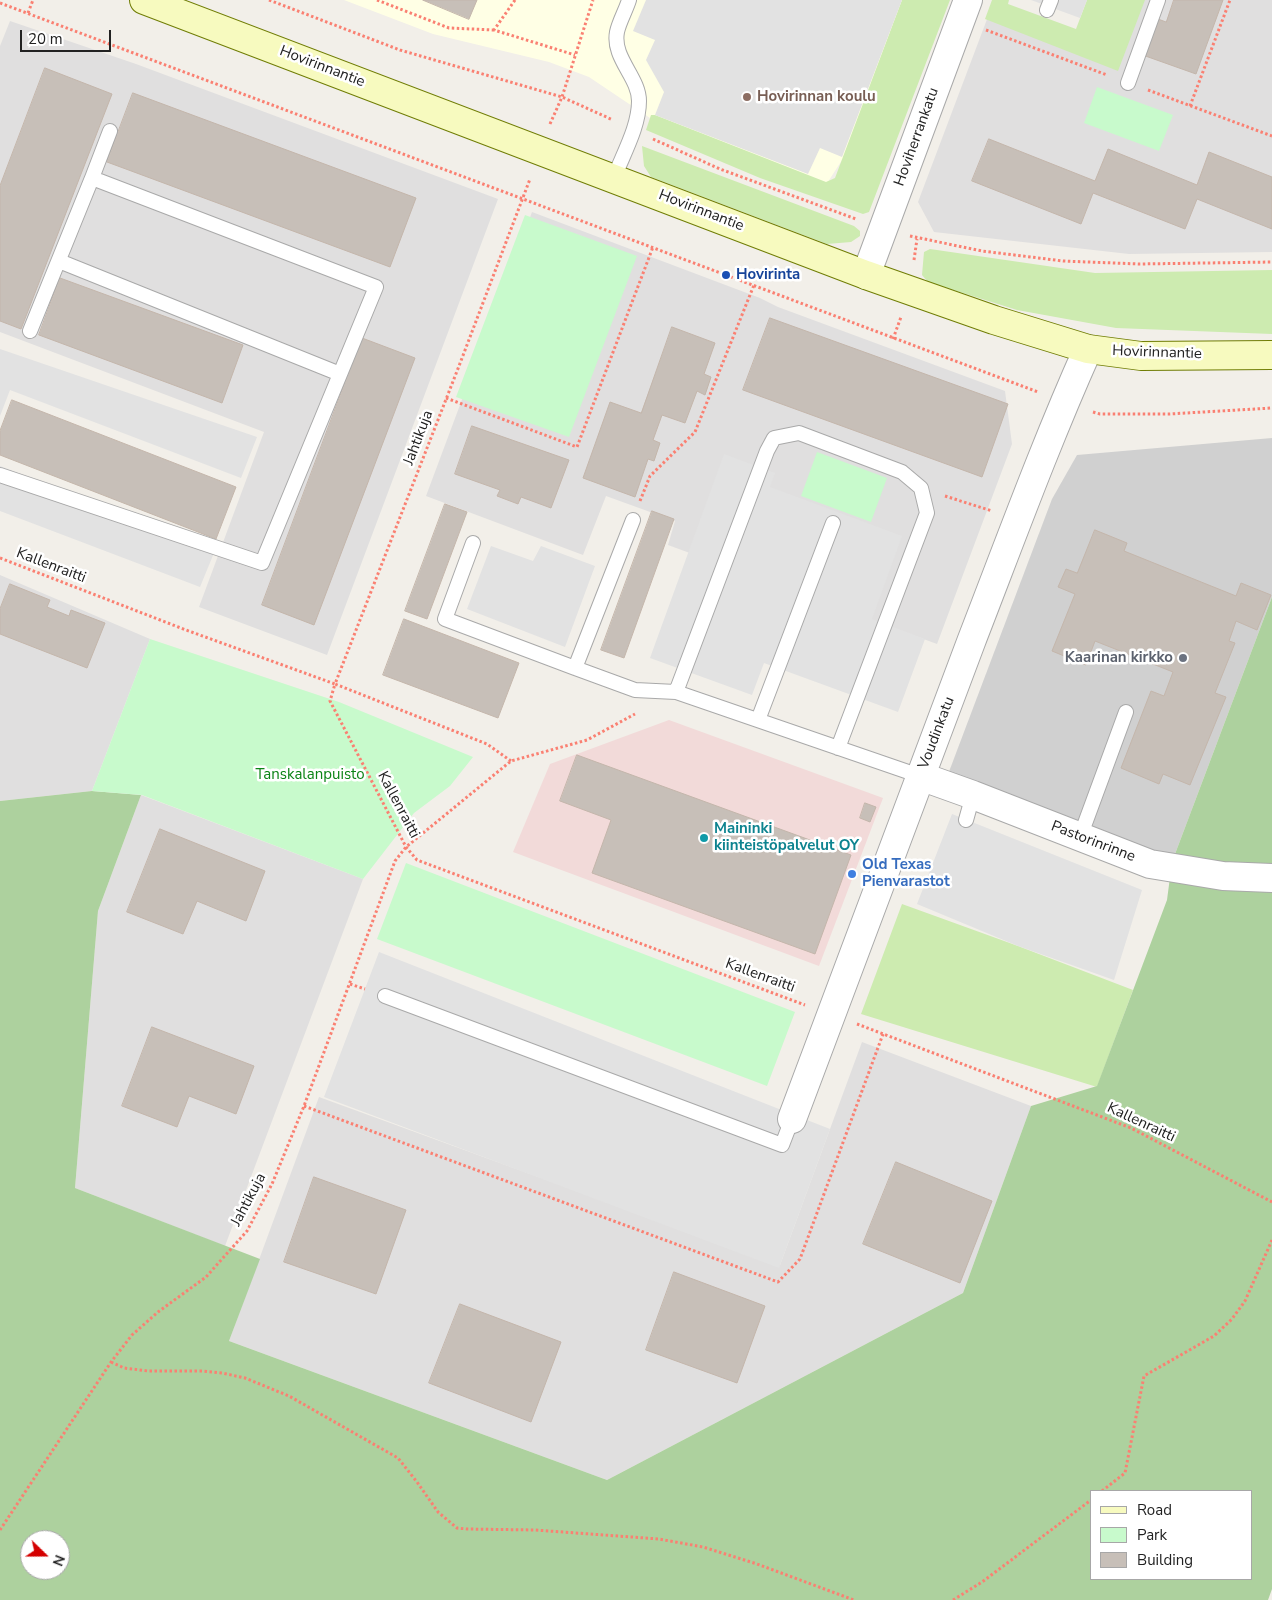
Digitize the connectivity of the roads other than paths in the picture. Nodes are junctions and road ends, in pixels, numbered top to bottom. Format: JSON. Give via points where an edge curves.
{"nodes":[{"id":1,"x":629,"y":0,"type":"edge"},
{"id":2,"x":968,"y":0,"type":"edge"},
{"id":3,"x":1158,"y":0,"type":"edge"},
{"id":4,"x":150,"y":1,"type":"edge"},
{"id":5,"x":1128,"y":83,"type":"dead end"},
{"id":6,"x":110,"y":131,"type":"dead end"},
{"id":7,"x":92,"y":178,"type":"junction"},
{"id":8,"x":614,"y":178,"type":"junction"},
{"id":9,"x":59,"y":261,"type":"junction"},
{"id":10,"x":866,"y":275,"type":"junction"},
{"id":11,"x":30,"y":331,"type":"dead end"},
{"id":12,"x":1088,"y":349,"type":"junction"},
{"id":13,"x":1272,"y":355,"type":"edge"},
{"id":14,"x":340,"y":374,"type":"junction"},
{"id":15,"x":0,"y":474,"type":"edge"},
{"id":16,"x":633,"y":520,"type":"road end"},
{"id":17,"x":833,"y":523,"type":"dead end"},
{"id":18,"x":473,"y":543,"type":"dead end"},
{"id":19,"x":575,"y":668,"type":"junction"},
{"id":20,"x":676,"y":692,"type":"junction"},
{"id":21,"x":1126,"y":712,"type":"dead end"},
{"id":22,"x":758,"y":720,"type":"junction"},
{"id":23,"x":838,"y":748,"type":"junction"},
{"id":24,"x":920,"y":776,"type":"junction"},
{"id":25,"x":1080,"y":837,"type":"junction"},
{"id":26,"x":1272,"y":878,"type":"edge"},
{"id":27,"x":385,"y":996,"type":"dead end"},
{"id":28,"x":792,"y":1119,"type":"joint"}],
"edges":[{"from":1,"to":8,"type":"lane","via":[[617,33],[617,47],[639,99],[638,113]]},
{"from":2,"to":10,"type":"street","name":"Hoviherrankatu"},
{"from":3,"to":5,"type":"lane"},
{"from":4,"to":8,"type":"street","name":"Hovirinnantie"},
{"from":6,"to":7,"type":"lane"},
{"from":7,"to":9,"type":"lane"},
{"from":7,"to":14,"type":"lane","via":[[376,287]]},
{"from":8,"to":10,"type":"street","name":"Hovirinnantie"},
{"from":9,"to":11,"type":"lane"},
{"from":9,"to":14,"type":"lane"},
{"from":10,"to":12,"type":"street","name":"Hovirinnantie"},
{"from":12,"to":13,"type":"street","name":"Hovirinnantie","via":[[1141,356]]},
{"from":12,"to":24,"type":"street","name":"Voudinkatu"},
{"from":14,"to":15,"type":"lane","via":[[262,563]]},
{"from":16,"to":19,"type":"lane"},
{"from":17,"to":22,"type":"lane"},
{"from":18,"to":19,"type":"lane","via":[[445,619]]},
{"from":19,"to":20,"type":"lane","via":[[635,690]]},
{"from":20,"to":22,"type":"lane"},
{"from":20,"to":23,"type":"lane","via":[[766,451],[774,438],[799,433],[902,472],[921,488],[927,513]]},
{"from":21,"to":25,"type":"lane"},
{"from":22,"to":23,"type":"lane"},
{"from":23,"to":24,"type":"lane"},
{"from":24,"to":25,"type":"street","name":"Pastorinrinne","via":[[969,807]]},
{"from":24,"to":28,"type":"street","name":"Voudinkatu"},
{"from":25,"to":26,"type":"street","name":"Pastorinrinne","via":[[1150,864],[1223,876]]},
{"from":27,"to":28,"type":"lane","via":[[782,1145]]}]}
